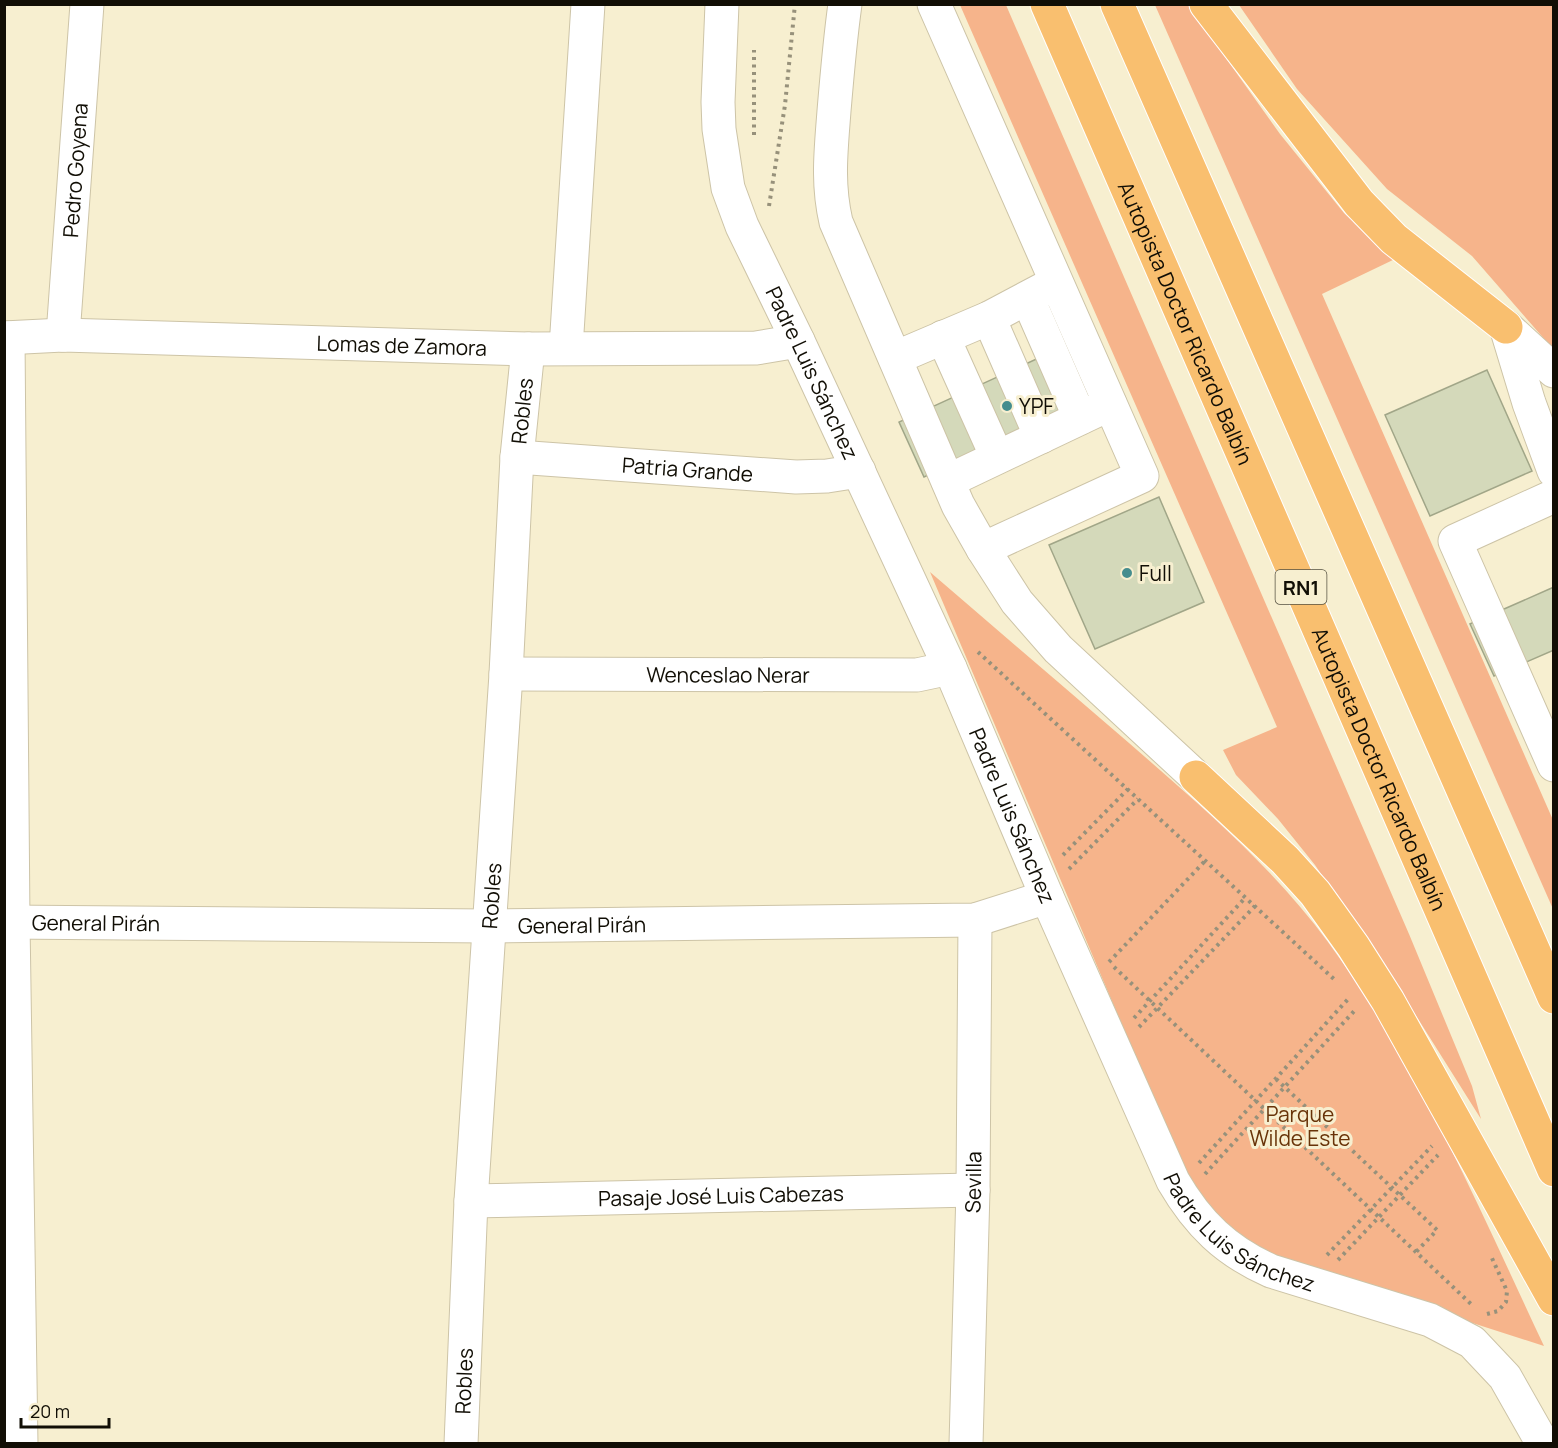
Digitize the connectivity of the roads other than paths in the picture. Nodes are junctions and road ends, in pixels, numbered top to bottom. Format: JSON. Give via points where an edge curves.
{"nodes":[{"id":1,"x":87,"y":4,"type":"edge"},
{"id":2,"x":588,"y":4,"type":"edge"},
{"id":3,"x":722,"y":4,"type":"edge"},
{"id":4,"x":845,"y":4,"type":"edge"},
{"id":5,"x":934,"y":4,"type":"edge"},
{"id":6,"x":1047,"y":4,"type":"edge"},
{"id":7,"x":1118,"y":4,"type":"edge"},
{"id":8,"x":1206,"y":4,"type":"edge"},
{"id":9,"x":1042,"y":291,"type":"junction"},
{"id":10,"x":989,"y":318,"type":"junction"},
{"id":11,"x":1506,"y":327,"type":"junction"},
{"id":12,"x":63,"y":335,"type":"junction"},
{"id":13,"x":943,"y":337,"type":"junction"},
{"id":14,"x":6,"y":338,"type":"edge"},
{"id":15,"x":798,"y":341,"type":"junction"},
{"id":16,"x":566,"y":348,"type":"junction"},
{"id":17,"x":528,"y":349,"type":"junction"},
{"id":18,"x":895,"y":358,"type":"junction"},
{"id":19,"x":1554,"y":371,"type":"edge"},
{"id":20,"x":1110,"y":404,"type":"junction"},
{"id":21,"x":1080,"y":418,"type":"junction"},
{"id":22,"x":1041,"y":437,"type":"junction"},
{"id":23,"x":517,"y":457,"type":"junction"},
{"id":24,"x":997,"y":457,"type":"junction"},
{"id":25,"x":859,"y":471,"type":"junction"},
{"id":26,"x":1554,"y":471,"type":"edge"},
{"id":27,"x":948,"y":481,"type":"junction"},
{"id":28,"x":1554,"y":496,"type":"edge"},
{"id":29,"x":983,"y":549,"type":"junction"},
{"id":30,"x":962,"y":658,"type":"junction"},
{"id":31,"x":506,"y":674,"type":"junction"},
{"id":32,"x":1551,"y":754,"type":"edge"},
{"id":33,"x":1196,"y":777,"type":"joint"},
{"id":34,"x":1047,"y":897,"type":"junction"},
{"id":35,"x":975,"y":920,"type":"junction"},
{"id":36,"x":9,"y":922,"type":"edge"},
{"id":37,"x":488,"y":926,"type":"junction"},
{"id":38,"x":1554,"y":997,"type":"edge"},
{"id":39,"x":1554,"y":1170,"type":"edge"},
{"id":40,"x":973,"y":1190,"type":"junction"},
{"id":41,"x":471,"y":1201,"type":"junction"},
{"id":42,"x":1554,"y":1299,"type":"edge"},
{"id":43,"x":1539,"y":1442,"type":"edge"},
{"id":44,"x":21,"y":1443,"type":"edge"},
{"id":45,"x":461,"y":1443,"type":"edge"},
{"id":46,"x":966,"y":1443,"type":"edge"}],
"edges":[{"from":1,"to":12,"type":"street","name":"Pedro Goyena"},
{"from":2,"to":16,"type":"street"},
{"from":3,"to":15,"type":"street","name":"Padre Luis Sánchez","via":[[718,111],[728,188],[742,226]]},
{"from":4,"to":18,"type":"street","via":[[830,164],[831,198],[836,222]]},
{"from":5,"to":9,"type":"street","via":[[1029,218]]},
{"from":6,"to":39,"type":"highway","name":"Autopista Doctor Ricardo Balbín","number":"RN1"},
{"from":7,"to":38,"type":"highway"},
{"from":8,"to":11,"type":"highway","via":[[1359,203],[1394,239]]},
{"from":9,"to":10,"type":"street"},
{"from":9,"to":20,"type":"street"},
{"from":9,"to":21,"type":"street"},
{"from":10,"to":13,"type":"street"},
{"from":10,"to":22,"type":"street"},
{"from":11,"to":19,"type":"street"},
{"from":11,"to":26,"type":"street"},
{"from":12,"to":14,"type":"street","name":"Lomas de Zamora"},
{"from":12,"to":17,"type":"street","name":"Lomas de Zamora"},
{"from":13,"to":18,"type":"street"},
{"from":13,"to":24,"type":"street"},
{"from":14,"to":36,"type":"street"},
{"from":15,"to":16,"type":"street","name":"Lomas de Zamora","via":[[756,348]]},
{"from":15,"to":25,"type":"street","name":"Padre Luis Sánchez"},
{"from":16,"to":17,"type":"street","name":"Lomas de Zamora"},
{"from":17,"to":23,"type":"street","name":"Robles"},
{"from":18,"to":27,"type":"street"},
{"from":20,"to":21,"type":"street"},
{"from":20,"to":29,"type":"street","via":[[1142,476]]},
{"from":21,"to":22,"type":"street"},
{"from":22,"to":24,"type":"street"},
{"from":23,"to":25,"type":"street","name":"Patria Grande","via":[[796,477]]},
{"from":23,"to":31,"type":"street","name":"Robles"},
{"from":24,"to":27,"type":"street"},
{"from":25,"to":30,"type":"street","name":"Padre Luis Sánchez"},
{"from":27,"to":29,"type":"street"},
{"from":28,"to":32,"type":"street","via":[[1455,541]]},
{"from":29,"to":33,"type":"street","via":[[1017,602],[1058,649]]},
{"from":30,"to":31,"type":"street","name":"Wenceslao Nerar","via":[[917,675]]},
{"from":30,"to":34,"type":"street","name":"Padre Luis Sánchez"},
{"from":31,"to":37,"type":"street","name":"Robles"},
{"from":33,"to":42,"type":"highway","via":[[1285,860],[1315,893],[1353,946],[1388,1001]]},
{"from":34,"to":35,"type":"street","name":"General Pirán"},
{"from":34,"to":43,"type":"street","name":"Padre Luis Sánchez","via":[[1173,1181],[1204,1226],[1251,1262],[1271,1271],[1430,1320],[1472,1342],[1505,1377]]},
{"from":35,"to":37,"type":"street","name":"General Pirán"},
{"from":35,"to":40,"type":"street","name":"Sevilla"},
{"from":36,"to":37,"type":"street","name":"General Pirán"},
{"from":36,"to":44,"type":"street"},
{"from":37,"to":41,"type":"street","name":"Robles"},
{"from":40,"to":41,"type":"street","name":"Pasaje José Luis Cabezas"},
{"from":40,"to":46,"type":"street","name":"Sevilla"},
{"from":41,"to":45,"type":"street","name":"Robles"}]}
